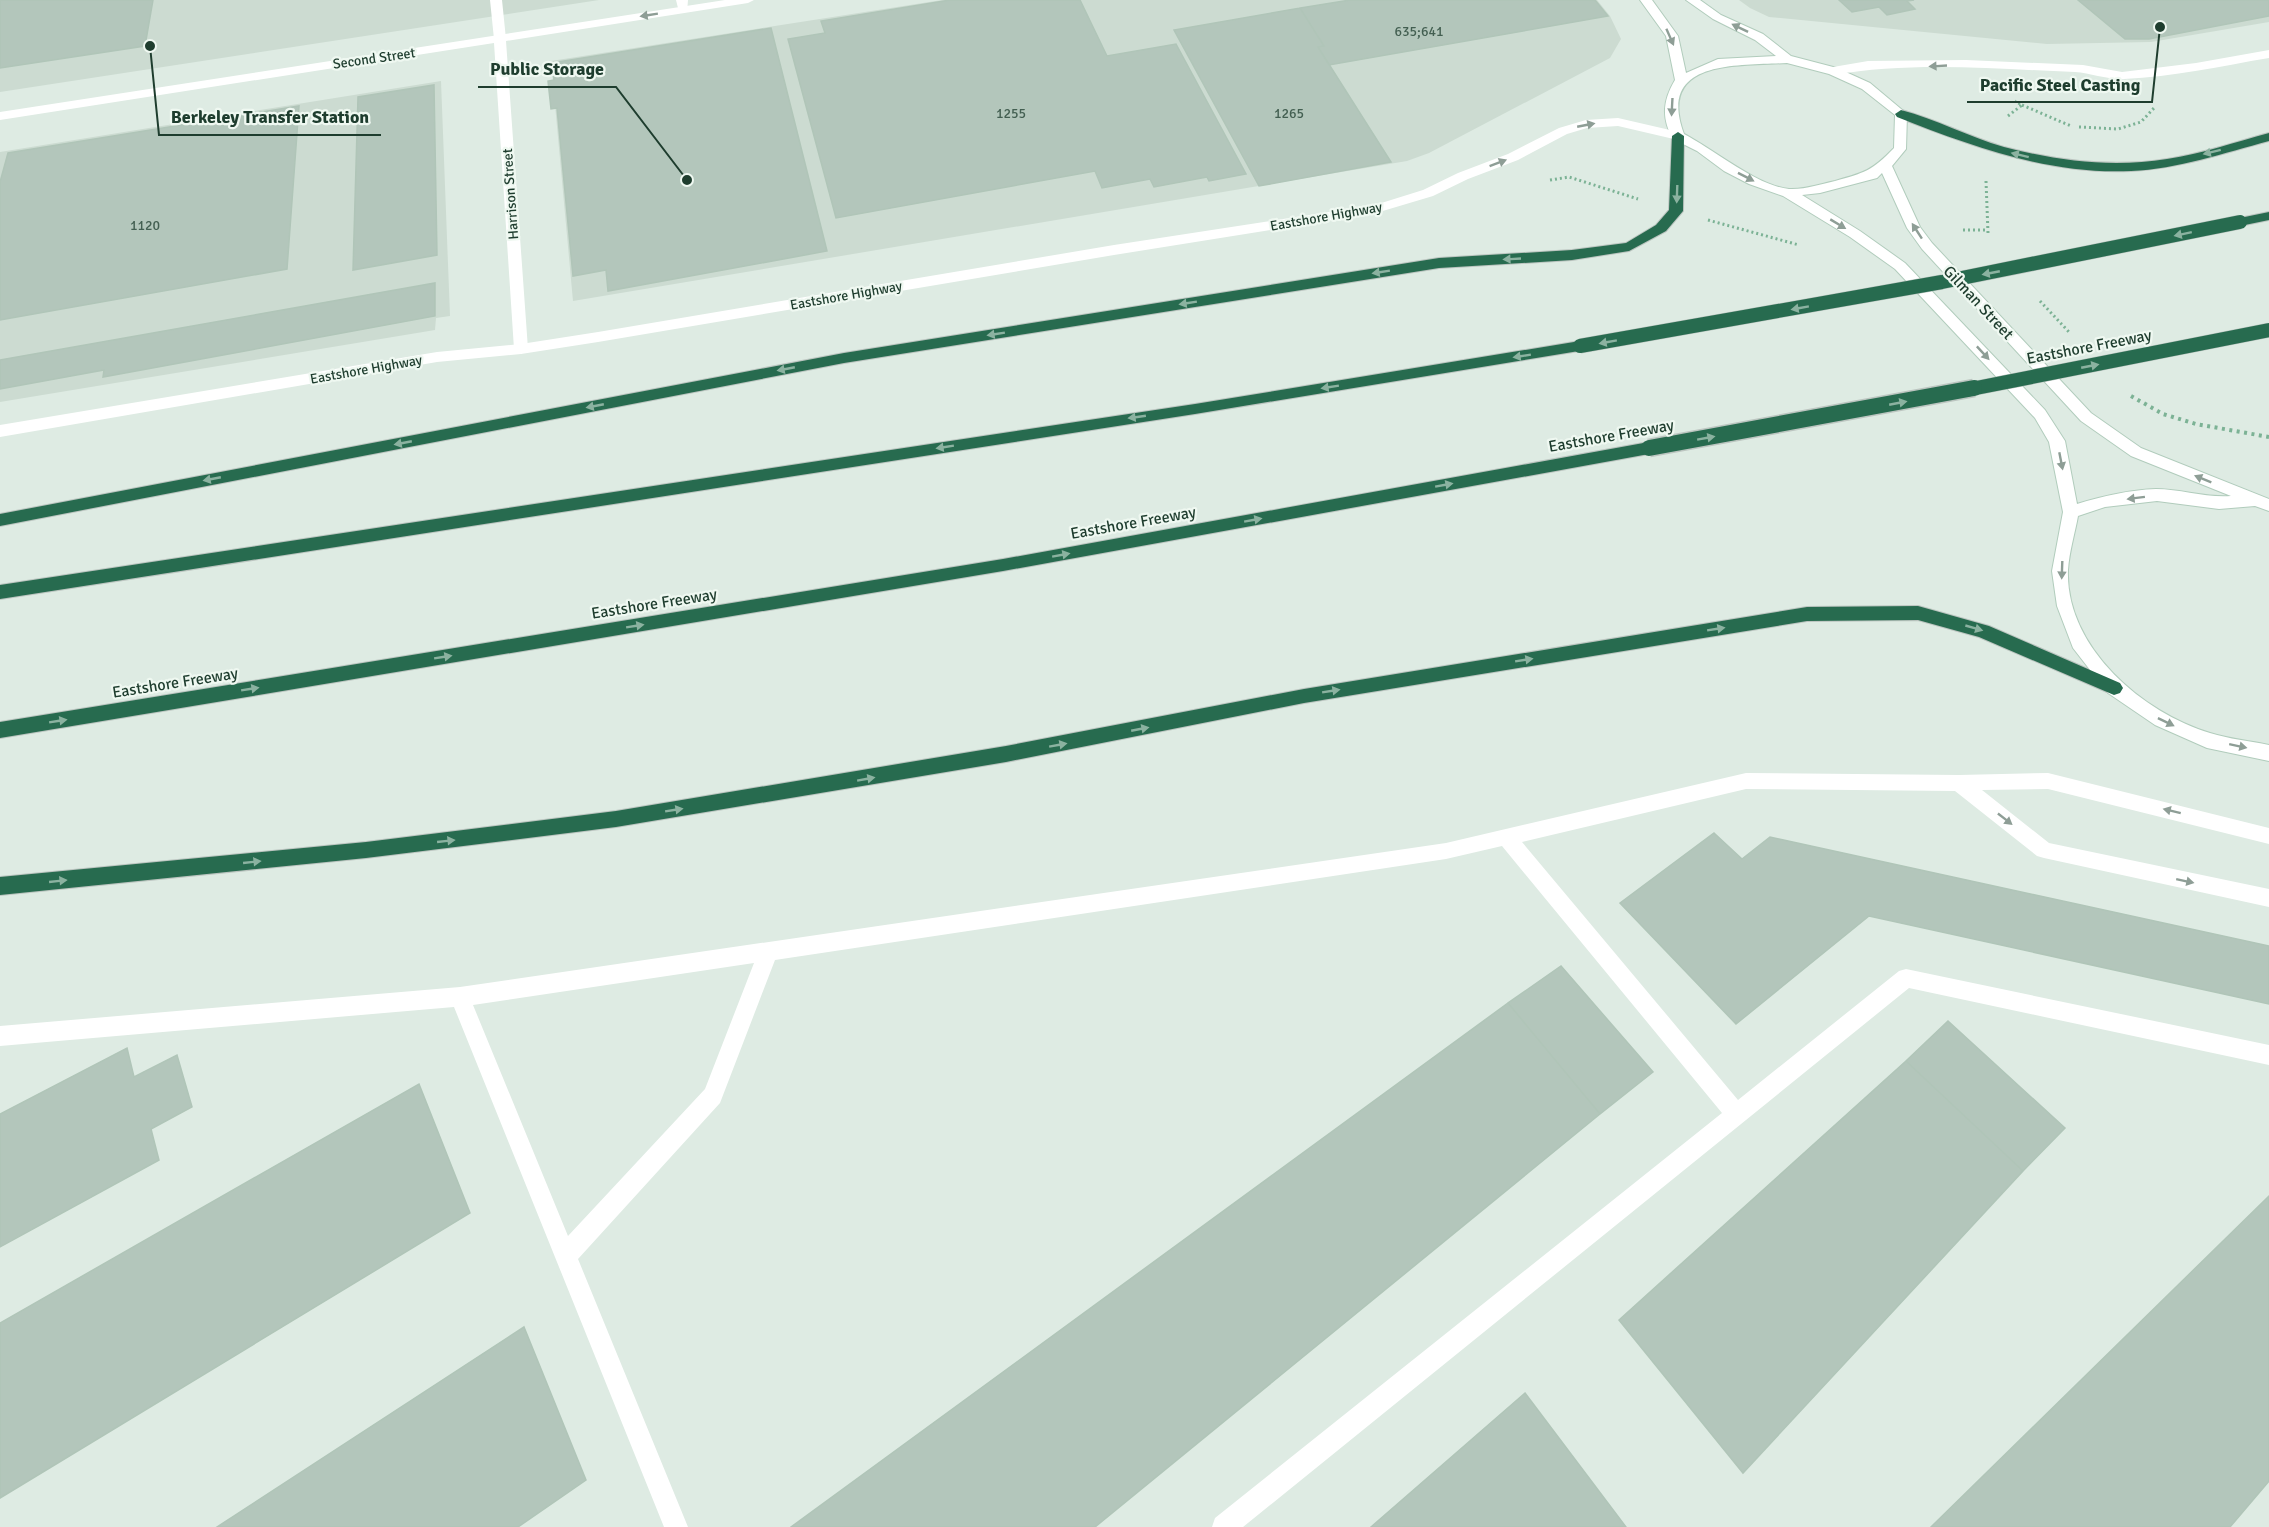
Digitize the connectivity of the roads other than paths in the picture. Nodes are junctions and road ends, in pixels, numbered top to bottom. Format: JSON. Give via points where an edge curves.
{"nodes":[{"id":1,"x":496,"y":0,"type":"edge"},
{"id":2,"x":748,"y":0,"type":"edge"},
{"id":3,"x":1646,"y":0,"type":"edge"},
{"id":4,"x":1692,"y":0,"type":"edge"},
{"id":5,"x":682,"y":5,"type":"edge"},
{"id":6,"x":500,"y":39,"type":"junction"},
{"id":7,"x":2269,"y":54,"type":"edge"},
{"id":8,"x":1787,"y":59,"type":"junction"},
{"id":9,"x":1833,"y":70,"type":"junction"},
{"id":10,"x":1681,"y":80,"type":"junction"},
{"id":11,"x":1901,"y":114,"type":"junction"},
{"id":12,"x":0,"y":116,"type":"edge"},
{"id":13,"x":1678,"y":136,"type":"junction"},
{"id":14,"x":2269,"y":137,"type":"edge"},
{"id":15,"x":1885,"y":165,"type":"junction"},
{"id":16,"x":1788,"y":193,"type":"junction"},
{"id":17,"x":2269,"y":216,"type":"edge"},
{"id":18,"x":2269,"y":330,"type":"edge"},
{"id":19,"x":521,"y":349,"type":"junction"},
{"id":20,"x":0,"y":431,"type":"edge"},
{"id":21,"x":2263,"y":503,"type":"edge"},
{"id":22,"x":2071,"y":512,"type":"junction"},
{"id":23,"x":0,"y":520,"type":"edge"},
{"id":24,"x":0,"y":592,"type":"edge"},
{"id":25,"x":2114,"y":688,"type":"junction"},
{"id":26,"x":0,"y":730,"type":"edge"},
{"id":27,"x":2269,"y":753,"type":"edge"},
{"id":28,"x":1959,"y":783,"type":"junction"},
{"id":29,"x":2269,"y":836,"type":"edge"},
{"id":30,"x":1507,"y":838,"type":"junction"},
{"id":31,"x":0,"y":886,"type":"edge"},
{"id":32,"x":2269,"y":898,"type":"edge"},
{"id":33,"x":769,"y":950,"type":"junction"},
{"id":34,"x":460,"y":997,"type":"junction"},
{"id":35,"x":0,"y":1036,"type":"edge"},
{"id":36,"x":2269,"y":1054,"type":"edge"},
{"id":37,"x":1737,"y":1115,"type":"junction"},
{"id":38,"x":566,"y":1255,"type":"junction"},
{"id":39,"x":676,"y":1527,"type":"edge"},
{"id":40,"x":1224,"y":1527,"type":"edge"}],
"edges":[{"from":1,"to":6,"type":"street","name":"Harrison Street"},
{"from":2,"to":5,"type":"street","name":"Second Street"},
{"from":3,"to":10,"type":"street","one_way":true,"via":[[1672,36]]},
{"from":8,"to":4,"type":"street","one_way":true,"via":[[1759,37]]},
{"from":5,"to":6,"type":"street","name":"Second Street","one_way":true},
{"from":6,"to":12,"type":"street","name":"Second Street"},
{"from":6,"to":19,"type":"street","name":"Harrison Street"},
{"from":7,"to":9,"type":"street","one_way":true,"via":[[2122,76],[2083,69],[1966,64],[1868,65]]},
{"from":8,"to":9,"type":"street"},
{"from":8,"to":10,"type":"street","via":[[1718,63]]},
{"from":9,"to":11,"type":"street","via":[[1866,86]]},
{"from":10,"to":13,"type":"street","one_way":true,"via":[[1672,95],[1670,114]]},
{"from":14,"to":11,"type":"highway","one_way":true,"via":[[2166,163],[2104,168],[2048,162],[1991,148]]},
{"from":11,"to":15,"type":"street","via":[[1900,149]]},
{"from":13,"to":16,"type":"street","name":"Gilman Street","one_way":true,"via":[[1737,172]]},
{"from":19,"to":13,"type":"street","name":"Eastshore Highway","one_way":true,"via":[[1376,209],[1428,193],[1586,124],[1618,122]]},
{"from":13,"to":23,"type":"highway","one_way":true,"via":[[1676,211],[1661,228],[1629,247],[1572,255],[1439,263],[855,357]]},
{"from":15,"to":16,"type":"street","via":[[1872,175],[1847,183]]},
{"from":21,"to":15,"type":"street","name":"Gilman Street","one_way":true,"via":[[2136,452],[2086,417],[1927,246],[1914,228]]},
{"from":16,"to":22,"type":"street","name":"Gilman Street","one_way":true,"via":[[1900,266],[2040,414],[2057,441]]},
{"from":17,"to":24,"type":"highway","one_way":true,"bridge":true,"via":[[1930,284],[1580,346],[1195,409]]},
{"from":26,"to":18,"type":"highway","name":"Eastshore Freeway","one_way":true,"bridge":true,"via":[[1003,565],[1982,387]]},
{"from":19,"to":20,"type":"street","name":"Eastshore Highway","via":[[437,357]]},
{"from":21,"to":22,"type":"street","name":"Gilman Street","one_way":true,"via":[[2219,503],[2157,495],[2105,501]]},
{"from":22,"to":25,"type":"street","name":"Gilman Street","one_way":true,"via":[[2060,571],[2065,606],[2079,643]]},
{"from":25,"to":27,"type":"street","name":"Gilman Street","one_way":true,"via":[[2161,720],[2207,740]]},
{"from":31,"to":25,"type":"highway","one_way":true,"via":[[366,850],[616,819],[1006,754],[1304,696],[1807,614],[1918,612],[1983,631]]},
{"from":29,"to":28,"type":"street","one_way":true,"via":[[2048,781]]},
{"from":28,"to":30,"type":"street","via":[[1746,781]]},
{"from":28,"to":32,"type":"street","one_way":true,"via":[[2043,850]]},
{"from":30,"to":33,"type":"street","via":[[1435,852]]},
{"from":30,"to":37,"type":"street"},
{"from":33,"to":34,"type":"street"},
{"from":33,"to":38,"type":"street","via":[[713,1096]]},
{"from":34,"to":35,"type":"street"},
{"from":34,"to":38,"type":"street"},
{"from":36,"to":37,"type":"street","via":[[1906,978]]},
{"from":37,"to":40,"type":"street"},
{"from":38,"to":39,"type":"street"}]}
